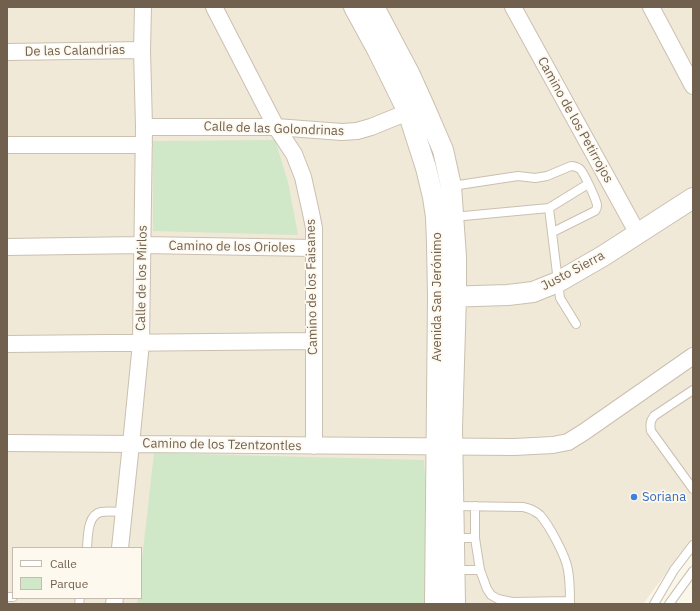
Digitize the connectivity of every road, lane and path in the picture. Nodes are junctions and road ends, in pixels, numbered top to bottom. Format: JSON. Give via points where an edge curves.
{"nodes":[{"id":1,"x":143,"y":7,"type":"edge"},
{"id":2,"x":214,"y":7,"type":"edge"},
{"id":3,"x":354,"y":7,"type":"edge"},
{"id":4,"x":374,"y":7,"type":"edge"},
{"id":5,"x":513,"y":7,"type":"edge"},
{"id":6,"x":651,"y":7,"type":"edge"},
{"id":7,"x":142,"y":50,"type":"junction"},
{"id":8,"x":7,"y":52,"type":"edge"},
{"id":9,"x":693,"y":86,"type":"edge"},
{"id":10,"x":416,"y":109,"type":"junction"},
{"id":11,"x":144,"y":127,"type":"junction"},
{"id":12,"x":276,"y":127,"type":"junction"},
{"id":13,"x":7,"y":145,"type":"edge"},
{"id":14,"x":144,"y":145,"type":"junction"},
{"id":15,"x":588,"y":184,"type":"junction"},
{"id":16,"x":451,"y":186,"type":"junction"},
{"id":17,"x":693,"y":198,"type":"edge"},
{"id":18,"x":549,"y":208,"type":"junction"},
{"id":19,"x":453,"y":218,"type":"junction"},
{"id":20,"x":553,"y":232,"type":"junction"},
{"id":21,"x":638,"y":234,"type":"junction"},
{"id":22,"x":142,"y":245,"type":"junction"},
{"id":23,"x":7,"y":247,"type":"edge"},
{"id":24,"x":314,"y":248,"type":"junction"},
{"id":25,"x":558,"y":282,"type":"junction"},
{"id":26,"x":447,"y":296,"type":"junction"},
{"id":27,"x":576,"y":324,"type":"dead end"},
{"id":28,"x":314,"y":341,"type":"junction"},
{"id":29,"x":141,"y":343,"type":"junction"},
{"id":30,"x":7,"y":344,"type":"edge"},
{"id":31,"x":693,"y":356,"type":"edge"},
{"id":32,"x":693,"y":390,"type":"edge"},
{"id":33,"x":7,"y":443,"type":"edge"},
{"id":34,"x":131,"y":444,"type":"junction"},
{"id":35,"x":314,"y":446,"type":"junction"},
{"id":36,"x":445,"y":446,"type":"junction"},
{"id":37,"x":693,"y":489,"type":"edge"},
{"id":38,"x":454,"y":506,"type":"junction"},
{"id":39,"x":475,"y":506,"type":"junction"},
{"id":40,"x":124,"y":512,"type":"junction"},
{"id":41,"x":454,"y":538,"type":"junction"},
{"id":42,"x":475,"y":538,"type":"junction"},
{"id":43,"x":693,"y":545,"type":"edge"},
{"id":44,"x":87,"y":547,"type":"edge"},
{"id":45,"x":120,"y":547,"type":"edge"},
{"id":46,"x":454,"y":570,"type":"junction"},
{"id":47,"x":480,"y":570,"type":"junction"},
{"id":48,"x":693,"y":571,"type":"edge"},
{"id":49,"x":570,"y":602,"type":"edge"},
{"id":50,"x":435,"y":604,"type":"edge"},
{"id":51,"x":455,"y":604,"type":"edge"},
{"id":52,"x":654,"y":604,"type":"edge"},
{"id":53,"x":669,"y":604,"type":"edge"}],
"edges":[{"from":1,"to":7,"type":"street","name":"Calle de los Mirlos"},
{"from":2,"to":12,"type":"street","name":"Camino de los Faisanes"},
{"from":3,"to":10,"type":"street","name":"Avenida San Jerónimo","via":[[378,51]]},
{"from":4,"to":10,"type":"street","name":"Avenida San Jerónimo","via":[[410,75]]},
{"from":5,"to":21,"type":"street","name":"Camino de los Petirrojos"},
{"from":6,"to":9,"type":"street"},
{"from":7,"to":8,"type":"street","name":"De las Calandrias"},
{"from":7,"to":11,"type":"street","name":"Calle de los Mirlos"},
{"from":10,"to":12,"type":"street","name":"Calle de las Golondrinas","via":[[357,131]]},
{"from":10,"to":16,"type":"street","name":"Avenida San Jerónimo","via":[[443,150]]},
{"from":10,"to":26,"type":"street","name":"Avenida San Jerónimo","via":[[433,197],[437,244]]},
{"from":11,"to":12,"type":"street","name":"Calle de las Golondrinas"},
{"from":11,"to":14,"type":"street","name":"Calle de los Mirlos"},
{"from":12,"to":24,"type":"street","name":"Camino de los Faisanes","via":[[294,154],[303,177],[314,228]]},
{"from":13,"to":14,"type":"street"},
{"from":14,"to":22,"type":"street","name":"Calle de los Mirlos"},
{"from":15,"to":16,"type":"lane","via":[[580,170],[570,166],[547,176],[518,176]]},
{"from":15,"to":18,"type":"lane"},
{"from":15,"to":20,"type":"lane","via":[[597,204],[596,210]]},
{"from":16,"to":19,"type":"street","name":"Avenida San Jerónimo"},
{"from":17,"to":21,"type":"street","name":"Justo Sierra"},
{"from":18,"to":19,"type":"lane"},
{"from":18,"to":20,"type":"lane"},
{"from":19,"to":26,"type":"street","name":"Avenida San Jerónimo","via":[[456,257]]},
{"from":20,"to":25,"type":"lane"},
{"from":21,"to":25,"type":"street","name":"Justo Sierra"},
{"from":22,"to":23,"type":"street","name":"Camino de los Orioles"},
{"from":22,"to":24,"type":"street","name":"Camino de los Orioles"},
{"from":22,"to":29,"type":"street","name":"Calle de los Mirlos"},
{"from":24,"to":28,"type":"street","name":"Camino de los Faisanes"},
{"from":25,"to":26,"type":"street","name":"Justo Sierra","via":[[533,292]]},
{"from":25,"to":27,"type":"lane","via":[[560,298]]},
{"from":26,"to":36,"type":"street","name":"Avenida San Jerónimo"},
{"from":28,"to":29,"type":"street"},
{"from":28,"to":35,"type":"street","name":"Camino de los Faisanes"},
{"from":29,"to":30,"type":"street"},
{"from":29,"to":34,"type":"street","name":"Calle de los Mirlos"},
{"from":31,"to":36,"type":"street","name":"Camino de los Tzentzontles","via":[[568,442],[514,447]]},
{"from":32,"to":37,"type":"lane","via":[[654,416],[650,424],[651,431]]},
{"from":33,"to":34,"type":"street","name":"Camino de los Tzentzontles"},
{"from":34,"to":35,"type":"street","name":"Camino de los Tzentzontles"},
{"from":34,"to":40,"type":"street","name":"Calle de los Mirlos"},
{"from":35,"to":36,"type":"street","name":"Camino de los Tzentzontles"},
{"from":36,"to":38,"type":"street","name":"Avenida San Jerónimo"},
{"from":36,"to":50,"type":"street","name":"Avenida San Jerónimo"},
{"from":38,"to":39,"type":"lane"},
{"from":38,"to":41,"type":"street","name":"Avenida San Jerónimo"},
{"from":39,"to":42,"type":"lane"},
{"from":39,"to":49,"type":"lane","via":[[523,507],[539,514],[562,550],[568,569]]},
{"from":40,"to":44,"type":"lane","via":[[100,512],[94,517],[90,524]]},
{"from":40,"to":45,"type":"street","name":"Calle de los Mirlos"},
{"from":41,"to":42,"type":"lane"},
{"from":41,"to":46,"type":"street","name":"Avenida San Jerónimo"},
{"from":42,"to":47,"type":"lane"},
{"from":43,"to":52,"type":"lane","via":[[674,570]]},
{"from":46,"to":47,"type":"lane"},
{"from":46,"to":51,"type":"street","name":"Avenida San Jerónimo"},
{"from":47,"to":49,"type":"lane","via":[[487,590],[498,599],[512,602]]},
{"from":48,"to":53,"type":"lane"}]}
